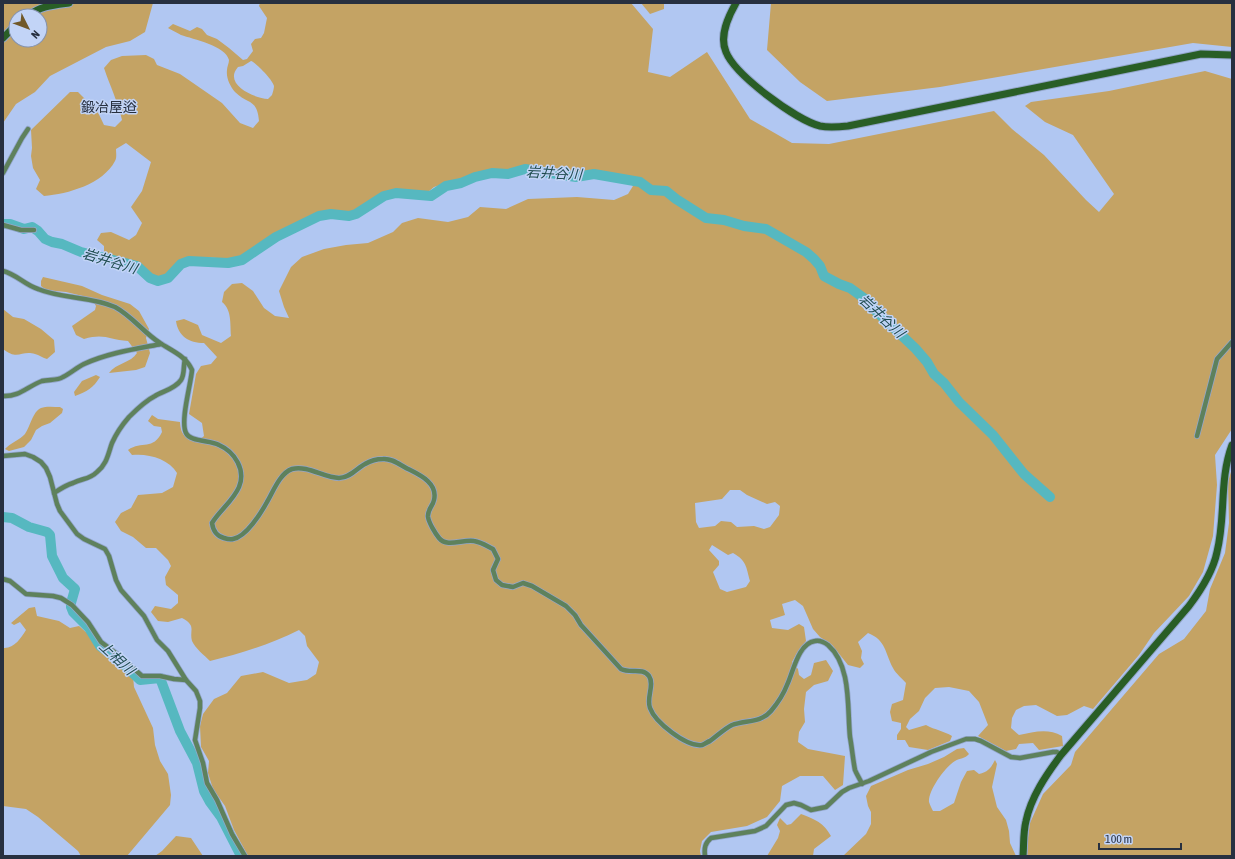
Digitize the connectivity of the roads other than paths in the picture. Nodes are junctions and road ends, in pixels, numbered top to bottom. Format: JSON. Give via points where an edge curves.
{"nodes":[{"id":1,"x":69,"y":3,"type":"edge"},
{"id":2,"x":736,"y":3,"type":"edge"},
{"id":3,"x":42,"y":8,"type":"edge"},
{"id":4,"x":1232,"y":55,"type":"edge"},
{"id":5,"x":28,"y":129,"type":"dead end"},
{"id":6,"x":3,"y":173,"type":"edge"},
{"id":7,"x":3,"y":225,"type":"edge"},
{"id":8,"x":34,"y":230,"type":"dead end"},
{"id":9,"x":3,"y":271,"type":"edge"},
{"id":10,"x":1232,"y":342,"type":"edge"},
{"id":11,"x":161,"y":344,"type":"junction"},
{"id":12,"x":184,"y":359,"type":"junction"},
{"id":13,"x":3,"y":396,"type":"edge"},
{"id":14,"x":1197,"y":436,"type":"dead end"},
{"id":15,"x":1232,"y":445,"type":"edge"},
{"id":16,"x":3,"y":456,"type":"edge"},
{"id":17,"x":54,"y":493,"type":"junction"},
{"id":18,"x":3,"y":579,"type":"edge"},
{"id":19,"x":186,"y":680,"type":"junction"},
{"id":20,"x":1061,"y":755,"type":"junction"},
{"id":21,"x":862,"y":784,"type":"junction"},
{"id":22,"x":245,"y":856,"type":"edge"},
{"id":23,"x":705,"y":856,"type":"edge"},
{"id":24,"x":1023,"y":856,"type":"edge"}],
"edges":[{"from":1,"to":3,"type":"street"},
{"from":2,"to":4,"type":"street","via":[[730,12],[724,40],[726,51],[736,69],[799,117],[821,126],[835,128],[1201,54]]},
{"from":5,"to":6,"type":"street"},
{"from":7,"to":8,"type":"street","via":[[20,230]]},
{"from":9,"to":11,"type":"street","via":[[11,273],[38,290],[97,301],[116,308]]},
{"from":10,"to":14,"type":"street","via":[[1217,359]]},
{"from":11,"to":12,"type":"street","via":[[177,352]]},
{"from":11,"to":13,"type":"street","via":[[106,356],[79,367],[62,378],[42,381],[18,394]]},
{"from":12,"to":17,"type":"street","via":[[181,380],[169,390],[140,406],[127,419],[112,442],[104,466],[90,478],[74,482]]},
{"from":12,"to":21,"type":"street","via":[[192,370],[184,415],[186,433],[191,439],[210,442],[226,449],[240,464],[240,485],[228,505],[217,514],[212,523],[213,531],[221,537],[237,538],[247,530],[277,482],[292,469],[307,469],[340,478],[351,474],[366,463],[384,458],[391,460],[426,478],[431,485],[435,494],[428,516],[440,539],[445,542],[473,541],[494,549],[498,559],[493,570],[496,580],[502,585],[513,587],[523,583],[566,606],[621,669],[627,672],[645,672],[648,675],[651,680],[648,699],[652,714],[668,730],[690,744],[703,745],[731,726],[766,716],[786,687],[798,657],[805,647],[811,641],[826,643],[840,659],[843,668],[856,770]]},
{"from":15,"to":20,"type":"street","via":[[1225,468],[1217,553],[1201,589]]},
{"from":16,"to":17,"type":"street","via":[[25,454],[41,462],[50,477]]},
{"from":17,"to":19,"type":"street","via":[[60,511],[77,534],[99,545],[109,556],[121,590],[148,622],[157,640],[168,651]]},
{"from":18,"to":19,"type":"street","via":[[10,581],[26,594],[53,596],[71,604],[88,622],[101,642],[142,676]]},
{"from":19,"to":22,"type":"street","via":[[200,700],[195,740],[207,783]]},
{"from":20,"to":21,"type":"street","via":[[1053,752],[1020,758],[1011,757],[981,741],[966,739]]},
{"from":20,"to":24,"type":"street","via":[[1031,805],[1026,821]]},
{"from":21,"to":23,"type":"street","via":[[842,792],[826,807],[812,810],[794,803],[786,805],[766,826],[755,831],[711,838],[704,848]]}]}
